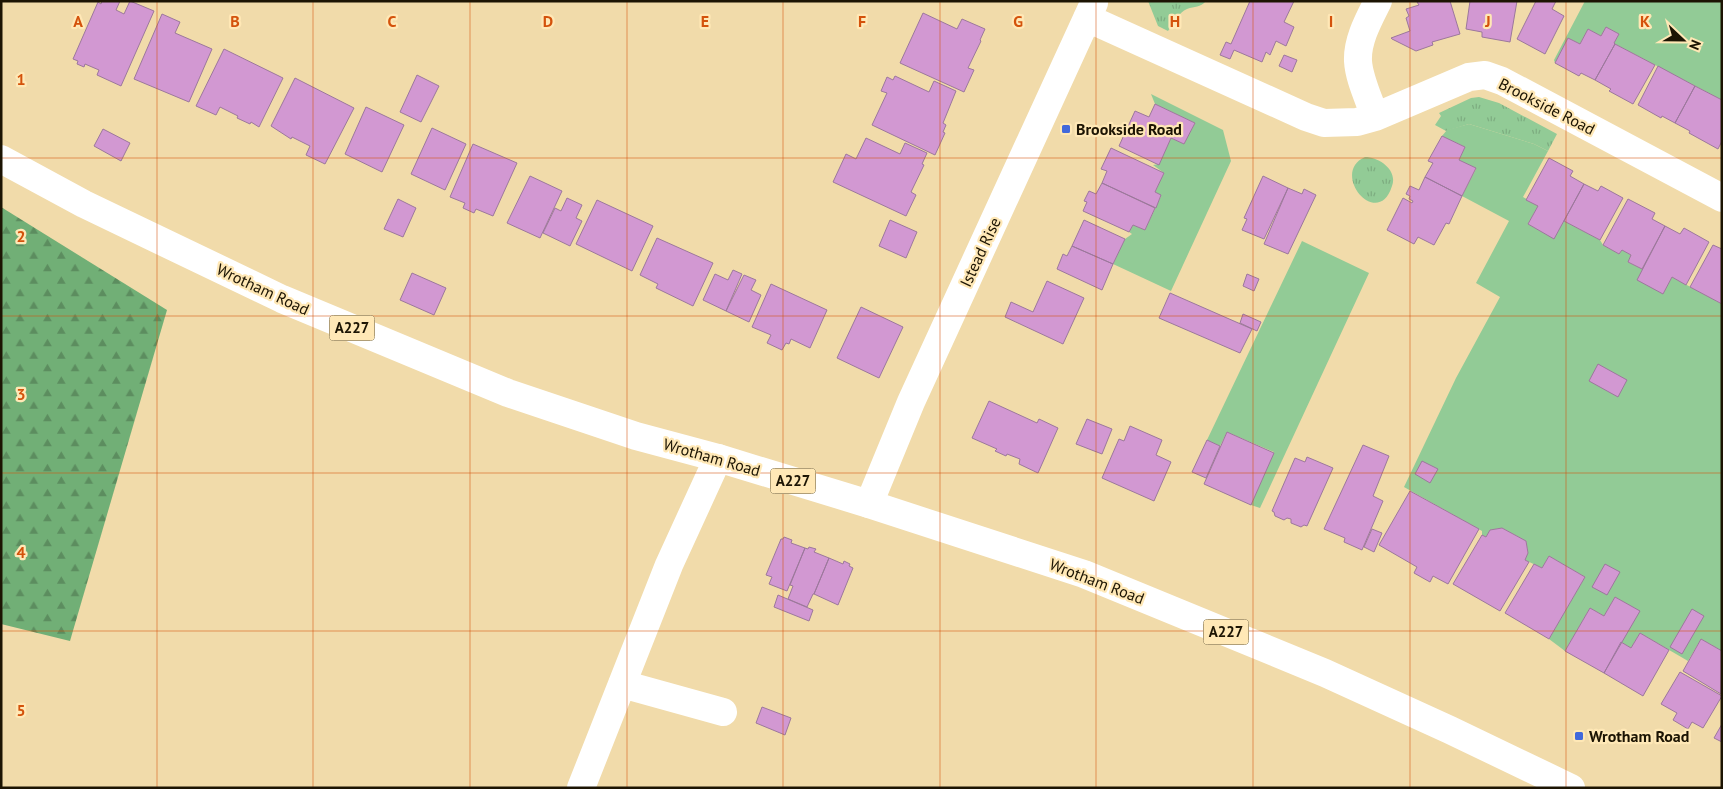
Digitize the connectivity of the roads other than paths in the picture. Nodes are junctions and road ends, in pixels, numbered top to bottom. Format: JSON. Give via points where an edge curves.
{"nodes":[{"id":1,"x":1378,"y":1,"type":"edge"},
{"id":2,"x":1091,"y":10,"type":"edge"},
{"id":3,"x":1374,"y":117,"type":"junction"},
{"id":4,"x":1,"y":160,"type":"edge"},
{"id":5,"x":1722,"y":198,"type":"edge"},
{"id":6,"x":718,"y":458,"type":"junction"},
{"id":7,"x":869,"y":504,"type":"junction"},
{"id":8,"x":622,"y":684,"type":"junction"},
{"id":9,"x":723,"y":712,"type":"dead end"},
{"id":10,"x":581,"y":788,"type":"edge"},
{"id":11,"x":1572,"y":788,"type":"edge"}],
"edges":[{"from":1,"to":3,"type":"main road","via":[[1366,26],[1358,60]]},
{"from":2,"to":3,"type":"main road","name":"Brookside Road","via":[[1306,117],[1324,123],[1341,123]]},
{"from":2,"to":7,"type":"main road","name":"Istead Rise","via":[[911,402]]},
{"from":3,"to":5,"type":"main road","name":"Brookside Road","via":[[1469,77],[1485,75],[1502,81]]},
{"from":4,"to":6,"type":"main road","name":"Wrotham Road","number":"A227","via":[[84,204],[282,299],[508,392],[636,436]]},
{"from":6,"to":7,"type":"main road","name":"Wrotham Road","number":"A227"},
{"from":6,"to":8,"type":"main road"},
{"from":7,"to":11,"type":"main road","name":"Wrotham Road","number":"A227","via":[[1084,574],[1325,673]]},
{"from":8,"to":9,"type":"main road"},
{"from":8,"to":10,"type":"main road"}]}
